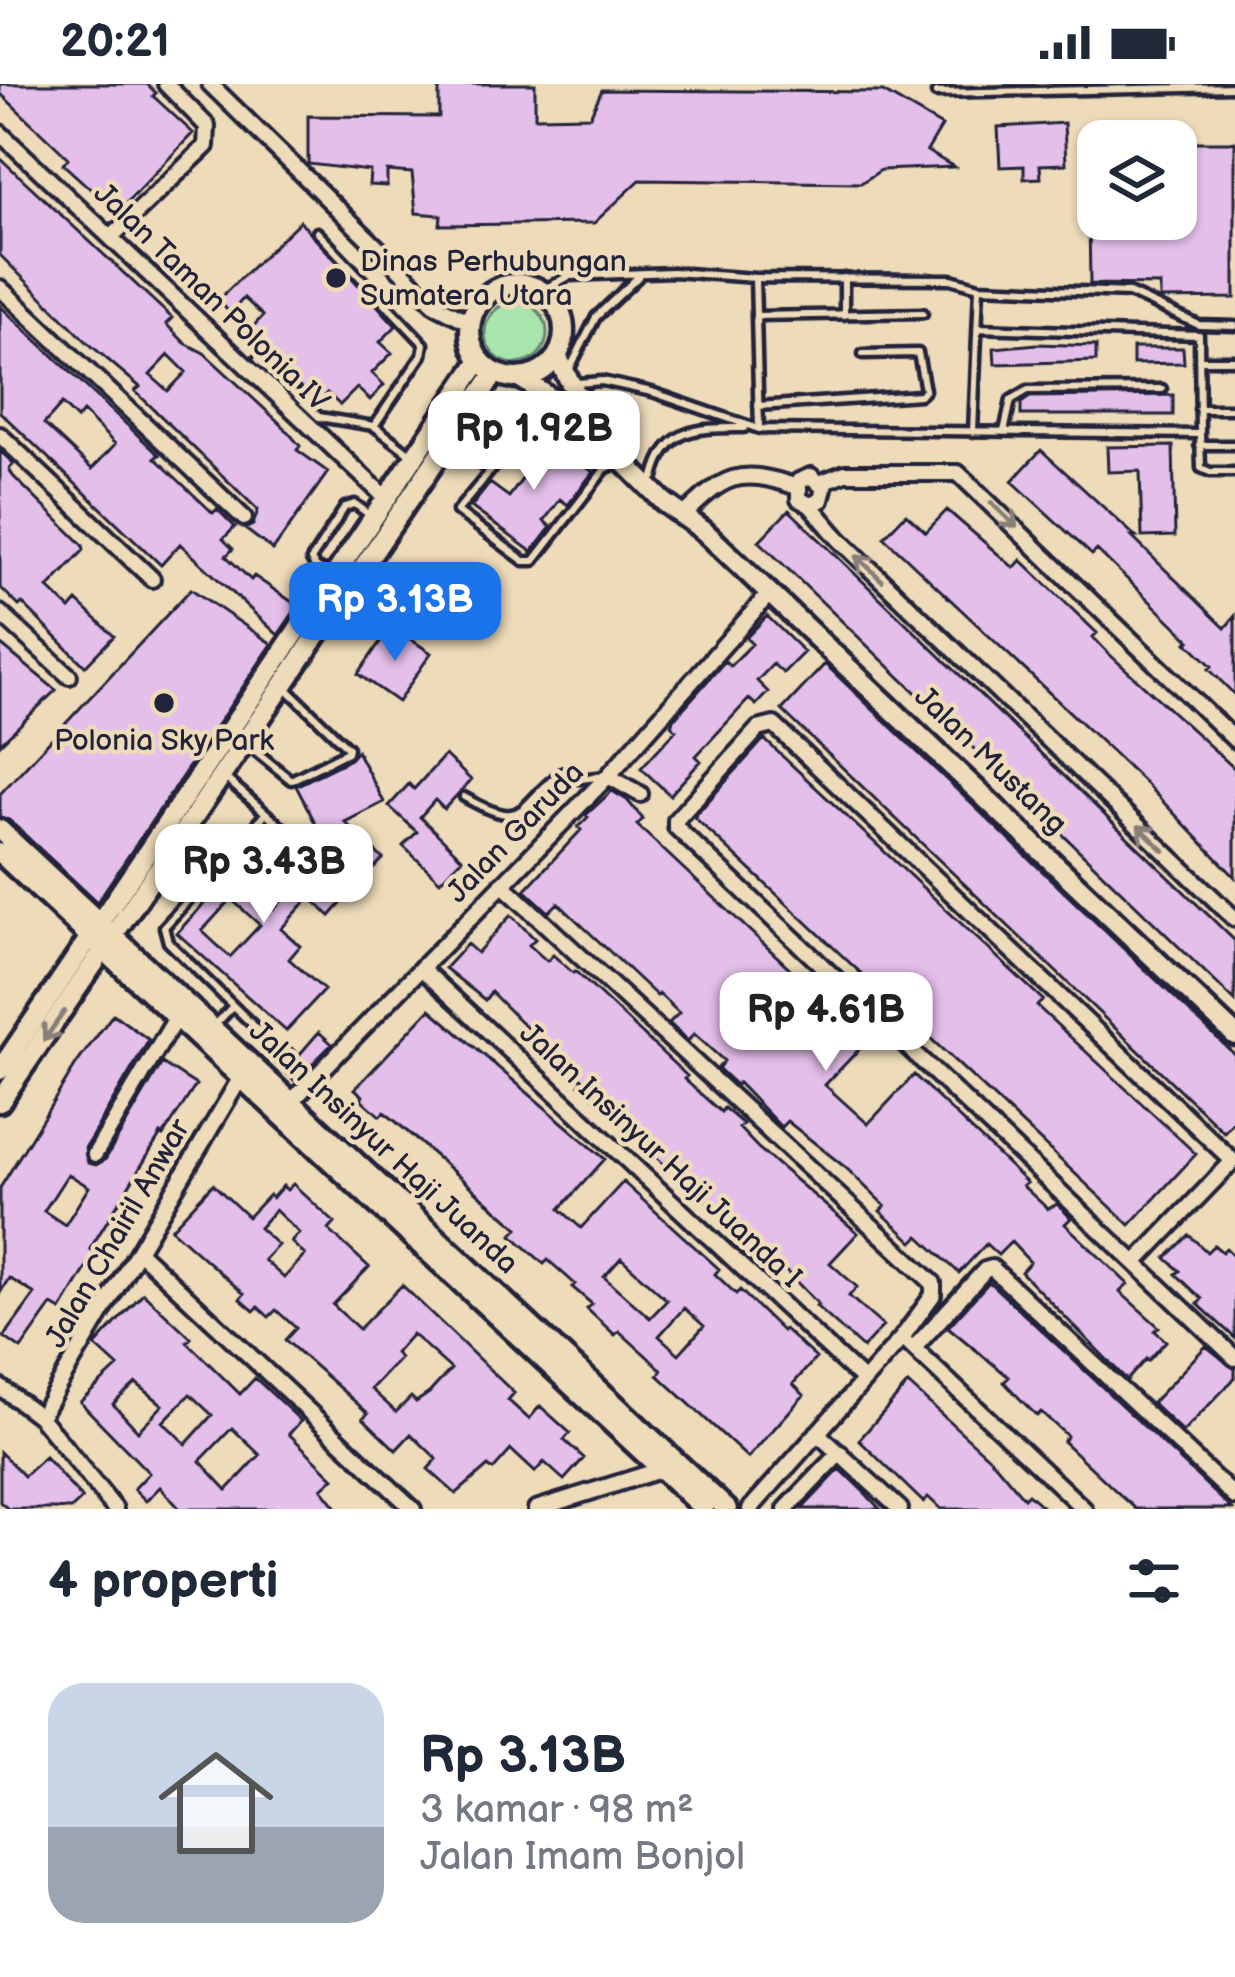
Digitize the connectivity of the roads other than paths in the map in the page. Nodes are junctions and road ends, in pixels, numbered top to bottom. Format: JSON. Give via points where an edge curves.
{"nodes":[{"id":1,"x":166,"y":84,"type":"edge"},
{"id":2,"x":209,"y":84,"type":"edge"},
{"id":3,"x":1235,"y":87,"type":"edge"},
{"id":4,"x":935,"y":93,"type":"dead end"},
{"id":5,"x":0,"y":133,"type":"edge"},
{"id":6,"x":317,"y":232,"type":"dead end"},
{"id":7,"x":111,"y":237,"type":"junction"},
{"id":8,"x":640,"y":275,"type":"junction"},
{"id":9,"x":755,"y":278,"type":"junction"},
{"id":10,"x":844,"y":278,"type":"junction"},
{"id":11,"x":0,"y":287,"type":"edge"},
{"id":12,"x":979,"y":287,"type":"junction"},
{"id":13,"x":543,"y":290,"type":"junction"},
{"id":14,"x":923,"y":313,"type":"dead end"},
{"id":15,"x":844,"y":315,"type":"junction"},
{"id":16,"x":756,"y":316,"type":"junction"},
{"id":17,"x":471,"y":323,"type":"junction"},
{"id":18,"x":1235,"y":326,"type":"edge"},
{"id":19,"x":978,"y":328,"type":"junction"},
{"id":20,"x":1199,"y":330,"type":"junction"},
{"id":21,"x":863,"y":354,"type":"dead end"},
{"id":22,"x":258,"y":359,"type":"dead end"},
{"id":23,"x":1199,"y":360,"type":"junction"},
{"id":24,"x":1235,"y":360,"type":"edge"},
{"id":25,"x":488,"y":367,"type":"junction"},
{"id":26,"x":564,"y":373,"type":"junction"},
{"id":27,"x":521,"y":379,"type":"junction"},
{"id":28,"x":1162,"y":388,"type":"dead end"},
{"id":29,"x":758,"y":406,"type":"junction"},
{"id":30,"x":1199,"y":409,"type":"junction"},
{"id":31,"x":1235,"y":409,"type":"edge"},
{"id":32,"x":374,"y":426,"type":"junction"},
{"id":33,"x":756,"y":428,"type":"junction"},
{"id":34,"x":974,"y":431,"type":"junction"},
{"id":35,"x":1004,"y":432,"type":"junction"},
{"id":36,"x":1200,"y":434,"type":"junction"},
{"id":37,"x":0,"y":435,"type":"edge"},
{"id":38,"x":447,"y":443,"type":"junction"},
{"id":39,"x":1199,"y":445,"type":"junction"},
{"id":40,"x":1235,"y":445,"type":"edge"},
{"id":41,"x":415,"y":457,"type":"junction"},
{"id":42,"x":614,"y":465,"type":"junction"},
{"id":43,"x":489,"y":470,"type":"junction"},
{"id":44,"x":1235,"y":472,"type":"edge"},
{"id":45,"x":654,"y":477,"type":"junction"},
{"id":46,"x":822,"y":482,"type":"junction"},
{"id":47,"x":797,"y":487,"type":"junction"},
{"id":48,"x":387,"y":499,"type":"junction"},
{"id":49,"x":810,"y":505,"type":"junction"},
{"id":50,"x":685,"y":514,"type":"junction"},
{"id":51,"x":244,"y":518,"type":"dead end"},
{"id":52,"x":374,"y":518,"type":"junction"},
{"id":53,"x":346,"y":569,"type":"junction"},
{"id":54,"x":152,"y":579,"type":"dead end"},
{"id":55,"x":770,"y":593,"type":"junction"},
{"id":56,"x":0,"y":613,"type":"edge"},
{"id":57,"x":299,"y":643,"type":"junction"},
{"id":58,"x":69,"y":676,"type":"dead end"},
{"id":59,"x":283,"y":685,"type":"junction"},
{"id":60,"x":237,"y":735,"type":"junction"},
{"id":61,"x":1235,"y":740,"type":"edge"},
{"id":62,"x":214,"y":769,"type":"junction"},
{"id":63,"x":608,"y":776,"type":"junction"},
{"id":64,"x":640,"y":794,"type":"dead end"},
{"id":65,"x":464,"y":796,"type":"dead end"},
{"id":66,"x":266,"y":813,"type":"junction"},
{"id":67,"x":0,"y":830,"type":"edge"},
{"id":68,"x":310,"y":852,"type":"dead end"},
{"id":69,"x":0,"y":853,"type":"edge"},
{"id":70,"x":502,"y":884,"type":"junction"},
{"id":71,"x":1235,"y":919,"type":"edge"},
{"id":72,"x":103,"y":936,"type":"junction"},
{"id":73,"x":421,"y":968,"type":"junction"},
{"id":74,"x":233,"y":1006,"type":"junction"},
{"id":75,"x":177,"y":1016,"type":"junction"},
{"id":76,"x":213,"y":1028,"type":"junction"},
{"id":77,"x":262,"y":1034,"type":"dead end"},
{"id":78,"x":1235,"y":1035,"type":"edge"},
{"id":79,"x":0,"y":1070,"type":"edge"},
{"id":80,"x":241,"y":1077,"type":"junction"},
{"id":81,"x":0,"y":1102,"type":"edge"},
{"id":82,"x":291,"y":1102,"type":"junction"},
{"id":83,"x":95,"y":1154,"type":"dead end"},
{"id":84,"x":139,"y":1252,"type":"junction"},
{"id":85,"x":1136,"y":1262,"type":"junction"},
{"id":86,"x":907,"y":1343,"type":"junction"},
{"id":87,"x":1235,"y":1358,"type":"edge"},
{"id":88,"x":864,"y":1381,"type":"junction"},
{"id":89,"x":0,"y":1387,"type":"edge"},
{"id":90,"x":40,"y":1417,"type":"junction"},
{"id":91,"x":817,"y":1433,"type":"junction"},
{"id":92,"x":840,"y":1453,"type":"junction"},
{"id":93,"x":662,"y":1469,"type":"junction"},
{"id":94,"x":1235,"y":1497,"type":"edge"},
{"id":95,"x":116,"y":1509,"type":"edge"},
{"id":96,"x":413,"y":1509,"type":"edge"},
{"id":97,"x":536,"y":1509,"type":"edge"},
{"id":98,"x":704,"y":1509,"type":"edge"},
{"id":99,"x":727,"y":1509,"type":"edge"},
{"id":100,"x":750,"y":1509,"type":"edge"},
{"id":101,"x":786,"y":1509,"type":"edge"},
{"id":102,"x":900,"y":1509,"type":"edge"},
{"id":103,"x":1084,"y":1509,"type":"edge"}],
"edges":[{"from":1,"to":7,"type":"street","via":[[207,126],[206,146]]},
{"from":2,"to":17,"type":"street","via":[[436,305]]},
{"from":3,"to":4,"type":"lane"},
{"from":5,"to":7,"type":"street","name":"Jalan Taman Polonia IV"},
{"from":6,"to":32,"type":"lane","via":[[424,344]]},
{"from":7,"to":48,"type":"street","name":"Jalan Taman Polonia IV"},
{"from":8,"to":9,"type":"lane"},
{"from":8,"to":13,"type":"lane","via":[[569,276]]},
{"from":8,"to":26,"type":"lane","via":[[596,317]]},
{"from":9,"to":10,"type":"lane"},
{"from":9,"to":16,"type":"lane"},
{"from":10,"to":12,"type":"lane","via":[[951,279]]},
{"from":10,"to":15,"type":"lane"},
{"from":11,"to":51,"type":"street"},
{"from":12,"to":19,"type":"lane"},
{"from":12,"to":20,"type":"lane","via":[[1129,293]]},
{"from":13,"to":17,"type":"main road","via":[[495,290]]},
{"from":13,"to":26,"type":"main road","via":[[562,315]]},
{"from":14,"to":15,"type":"lane"},
{"from":15,"to":16,"type":"lane"},
{"from":16,"to":29,"type":"lane"},
{"from":17,"to":25,"type":"main road","via":[[472,343]]},
{"from":18,"to":20,"type":"lane"},
{"from":19,"to":20,"type":"lane"},
{"from":19,"to":34,"type":"lane"},
{"from":20,"to":23,"type":"lane"},
{"from":21,"to":29,"type":"lane","via":[[918,353],[925,390]]},
{"from":22,"to":32,"type":"lane","via":[[320,417]]},
{"from":23,"to":24,"type":"lane"},
{"from":23,"to":30,"type":"lane"},
{"from":25,"to":27,"type":"main road"},
{"from":25,"to":38,"type":"main road"},
{"from":25,"to":41,"type":"main road"},
{"from":26,"to":27,"type":"main road"},
{"from":26,"to":33,"type":"lane"},
{"from":26,"to":45,"type":"main road","name":"Jalan Mustang"},
{"from":27,"to":42,"type":"main road","name":"Jalan Mustang","via":[[579,416]]},
{"from":28,"to":35,"type":"lane","via":[[1028,390],[1011,400]]},
{"from":29,"to":33,"type":"lane"},
{"from":30,"to":31,"type":"lane"},
{"from":30,"to":36,"type":"lane"},
{"from":32,"to":41,"type":"lane"},
{"from":33,"to":34,"type":"lane"},
{"from":33,"to":45,"type":"lane","via":[[679,436],[659,456]]},
{"from":34,"to":35,"type":"lane"},
{"from":35,"to":36,"type":"lane"},
{"from":36,"to":39,"type":"lane"},
{"from":37,"to":54,"type":"street"},
{"from":38,"to":43,"type":"lane"},
{"from":38,"to":53,"type":"main road"},
{"from":39,"to":40,"type":"lane"},
{"from":39,"to":44,"type":"lane","via":[[1204,470]]},
{"from":41,"to":48,"type":"main road"},
{"from":42,"to":43,"type":"lane","via":[[532,421]]},
{"from":42,"to":43,"type":"lane","via":[[530,562],[457,511]]},
{"from":42,"to":50,"type":"main road","name":"Jalan Mustang"},
{"from":45,"to":50,"type":"main road","name":"Jalan Mustang"},
{"from":46,"to":47,"type":"street","via":[[805,477]]},
{"from":46,"to":49,"type":"street","via":[[821,500]]},
{"from":46,"to":61,"type":"street","one_way":true,"via":[[845,473],[965,477]]},
{"from":47,"to":49,"type":"street"},
{"from":47,"to":50,"type":"street","via":[[723,479]]},
{"from":48,"to":52,"type":"main road"},
{"from":71,"to":49,"type":"street","one_way":true},
{"from":50,"to":55,"type":"main road","name":"Jalan Mustang"},
{"from":52,"to":53,"type":"main road"},
{"from":52,"to":53,"type":"lane","via":[[355,504],[345,507],[311,560]]},
{"from":53,"to":57,"type":"main road"},
{"from":55,"to":63,"type":"street","name":"Jalan Garuda"},
{"from":55,"to":78,"type":"main road","name":"Jalan Mustang"},
{"from":56,"to":58,"type":"street"},
{"from":57,"to":59,"type":"main road"},
{"from":57,"to":60,"type":"main road"},
{"from":59,"to":60,"type":"main road"},
{"from":59,"to":60,"type":"lane","via":[[347,752],[291,780]]},
{"from":60,"to":62,"type":"main road"},
{"from":62,"to":66,"type":"lane"},
{"from":62,"to":72,"type":"main road"},
{"from":63,"to":64,"type":"street"},
{"from":63,"to":65,"type":"lane","via":[[562,772],[509,816]]},
{"from":63,"to":70,"type":"street","name":"Jalan Garuda"},
{"from":66,"to":68,"type":"lane"},
{"from":66,"to":74,"type":"lane","via":[[164,927],[168,942]]},
{"from":67,"to":72,"type":"main road","name":"Jalan Insinyur Haji Juanda"},
{"from":69,"to":72,"type":"main road","name":"Jalan Insinyur Haji Juanda"},
{"from":70,"to":73,"type":"street","name":"Jalan Garuda"},
{"from":70,"to":86,"type":"street","via":[[933,1282]]},
{"from":72,"to":75,"type":"main road","name":"Jalan Insinyur Haji Juanda"},
{"from":72,"to":76,"type":"main road","name":"Jalan Insinyur Haji Juanda"},
{"from":72,"to":79,"type":"main road"},
{"from":72,"to":81,"type":"main road","one_way":true},
{"from":73,"to":82,"type":"street","name":"Jalan Garuda"},
{"from":73,"to":88,"type":"street","name":"Jalan Insinyur Haji Juanda I"},
{"from":74,"to":76,"type":"lane"},
{"from":74,"to":77,"type":"lane"},
{"from":75,"to":80,"type":"main road","name":"Jalan Insinyur Haji Juanda"},
{"from":75,"to":83,"type":"street"},
{"from":76,"to":82,"type":"main road","name":"Jalan Insinyur Haji Juanda"},
{"from":80,"to":84,"type":"street","name":"Jalan Chairil Anwar"},
{"from":80,"to":93,"type":"main road","name":"Jalan Insinyur Haji Juanda"},
{"from":82,"to":99,"type":"main road","name":"Jalan Insinyur Haji Juanda"},
{"from":84,"to":90,"type":"street","name":"Jalan Chairil Anwar"},
{"from":84,"to":96,"type":"street"},
{"from":85,"to":85,"type":"street","via":[[1233,1161],[774,725],[758,729],[676,827]]},
{"from":85,"to":87,"type":"street"},
{"from":86,"to":88,"type":"street"},
{"from":86,"to":94,"type":"street","via":[[992,1268]]},
{"from":86,"to":103,"type":"street"},
{"from":88,"to":91,"type":"street"},
{"from":89,"to":90,"type":"street"},
{"from":90,"to":95,"type":"street"},
{"from":91,"to":92,"type":"street"},
{"from":91,"to":100,"type":"street"},
{"from":92,"to":101,"type":"street"},
{"from":92,"to":102,"type":"street"},
{"from":93,"to":97,"type":"street"},
{"from":93,"to":98,"type":"main road","name":"Jalan Insinyur Haji Juanda"}]}
